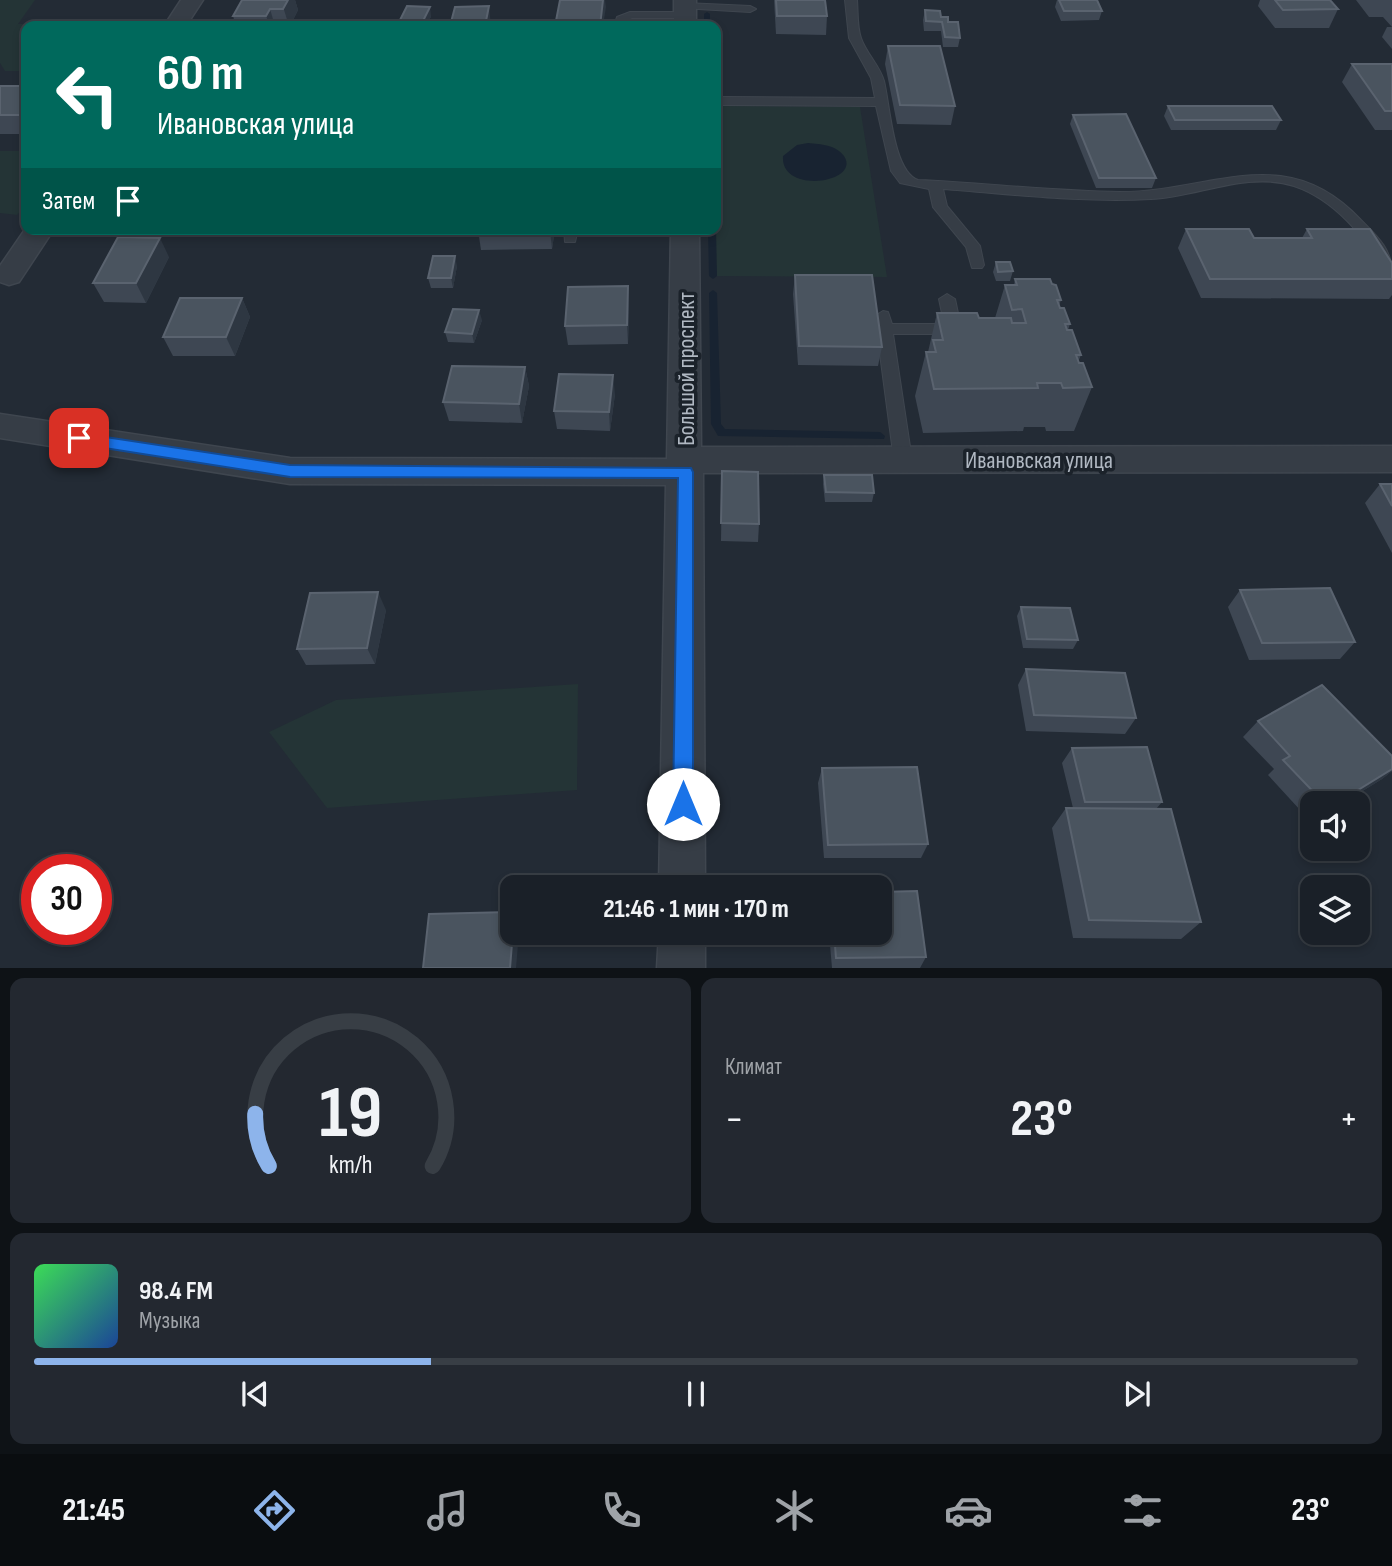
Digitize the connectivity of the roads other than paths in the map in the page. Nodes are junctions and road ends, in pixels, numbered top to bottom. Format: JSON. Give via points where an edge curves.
{"nodes":[{"id":1,"x":192,"y":0,"type":"edge"},
{"id":2,"x":851,"y":0,"type":"edge"},
{"id":3,"x":750,"y":9,"type":"dead end"},
{"id":4,"x":685,"y":12,"type":"edge"},
{"id":5,"x":178,"y":21,"type":"edge"},
{"id":6,"x":621,"y":21,"type":"edge"},
{"id":7,"x":721,"y":101,"type":"edge"},
{"id":8,"x":882,"y":102,"type":"junction"},
{"id":9,"x":935,"y":184,"type":"junction"},
{"id":10,"x":36,"y":235,"type":"edge"},
{"id":11,"x":685,"y":235,"type":"edge"},
{"id":12,"x":1348,"y":238,"type":"edge"},
{"id":13,"x":1372,"y":238,"type":"junction"},
{"id":14,"x":977,"y":265,"type":"dead end"},
{"id":15,"x":1392,"y":268,"type":"edge"},
{"id":16,"x":9,"y":275,"type":"dead end"},
{"id":17,"x":947,"y":299,"type":"dead end"},
{"id":18,"x":0,"y":426,"type":"edge"},
{"id":19,"x":1392,"y":459,"type":"edge"},
{"id":20,"x":903,"y":460,"type":"junction"},
{"id":21,"x":686,"y":466,"type":"junction"},
{"id":22,"x":682,"y":875,"type":"edge"},
{"id":23,"x":682,"y":945,"type":"edge"},
{"id":24,"x":681,"y":968,"type":"edge"}],
"edges":[{"from":1,"to":5,"type":"street"},
{"from":2,"to":8,"type":"lane","via":[[855,38],[877,78]]},
{"from":3,"to":4,"type":"lane"},
{"from":4,"to":6,"type":"lane","via":[[630,15]]},
{"from":7,"to":8,"type":"lane"},
{"from":8,"to":9,"type":"lane","via":[[898,171],[905,180]]},
{"from":9,"to":13,"type":"lane","via":[[1157,195],[1239,178],[1277,178],[1325,196],[1350,213]]},
{"from":9,"to":14,"type":"lane","via":[[940,207],[973,246]]},
{"from":10,"to":16,"type":"street"},
{"from":11,"to":21,"type":"street","name":"Большой проспект"},
{"from":12,"to":13,"type":"lane"},
{"from":13,"to":15,"type":"lane"},
{"from":17,"to":20,"type":"lane","via":[[951,318],[942,329],[884,323]]},
{"from":18,"to":21,"type":"street","name":"Ивановская улица","via":[[290,471]]},
{"from":19,"to":20,"type":"street","name":"Ивановская улица"},
{"from":20,"to":21,"type":"street","name":"Ивановская улица"},
{"from":21,"to":22,"type":"street","name":"Большой проспект"},
{"from":23,"to":24,"type":"street"}]}
